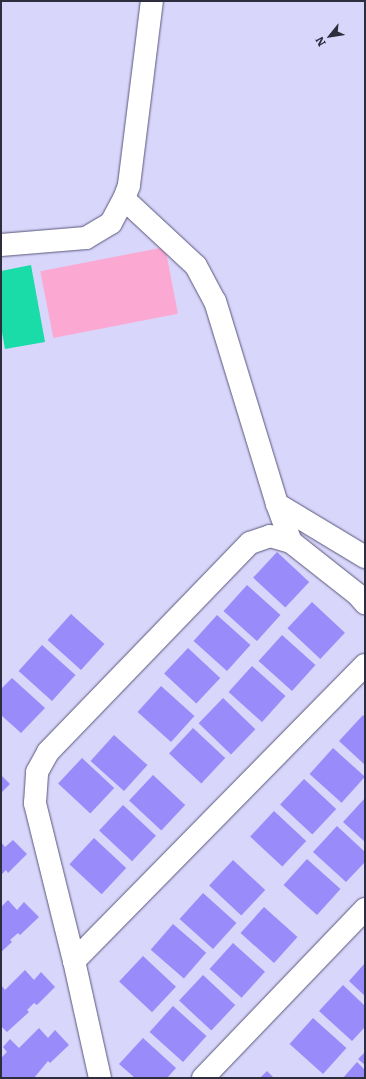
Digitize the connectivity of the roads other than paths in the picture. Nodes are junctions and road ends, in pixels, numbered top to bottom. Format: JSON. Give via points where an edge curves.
{"nodes":[{"id":1,"x":152,"y":1,"type":"edge"},
{"id":2,"x":124,"y":199,"type":"junction"},
{"id":3,"x":1,"y":245,"type":"edge"},
{"id":4,"x":277,"y":504,"type":"junction"},
{"id":5,"x":291,"y":542,"type":"junction"},
{"id":6,"x":365,"y":557,"type":"edge"},
{"id":7,"x":365,"y":603,"type":"edge"},
{"id":8,"x":365,"y":665,"type":"edge"},
{"id":9,"x":365,"y":909,"type":"edge"},
{"id":10,"x":74,"y":961,"type":"junction"},
{"id":11,"x":100,"y":1078,"type":"edge"},
{"id":12,"x":203,"y":1078,"type":"edge"}],
"edges":[{"from":1,"to":2,"type":"street","via":[[129,185]]},
{"from":2,"to":3,"type":"street","via":[[111,223],[86,238]]},
{"from":2,"to":4,"type":"street","via":[[196,266],[215,301]]},
{"from":4,"to":5,"type":"street"},
{"from":4,"to":6,"type":"street"},
{"from":5,"to":7,"type":"street"},
{"from":5,"to":10,"type":"street","via":[[270,536],[250,544],[48,752],[37,772],[35,803]]},
{"from":8,"to":10,"type":"street"},
{"from":9,"to":12,"type":"street"},
{"from":10,"to":11,"type":"street"}]}
